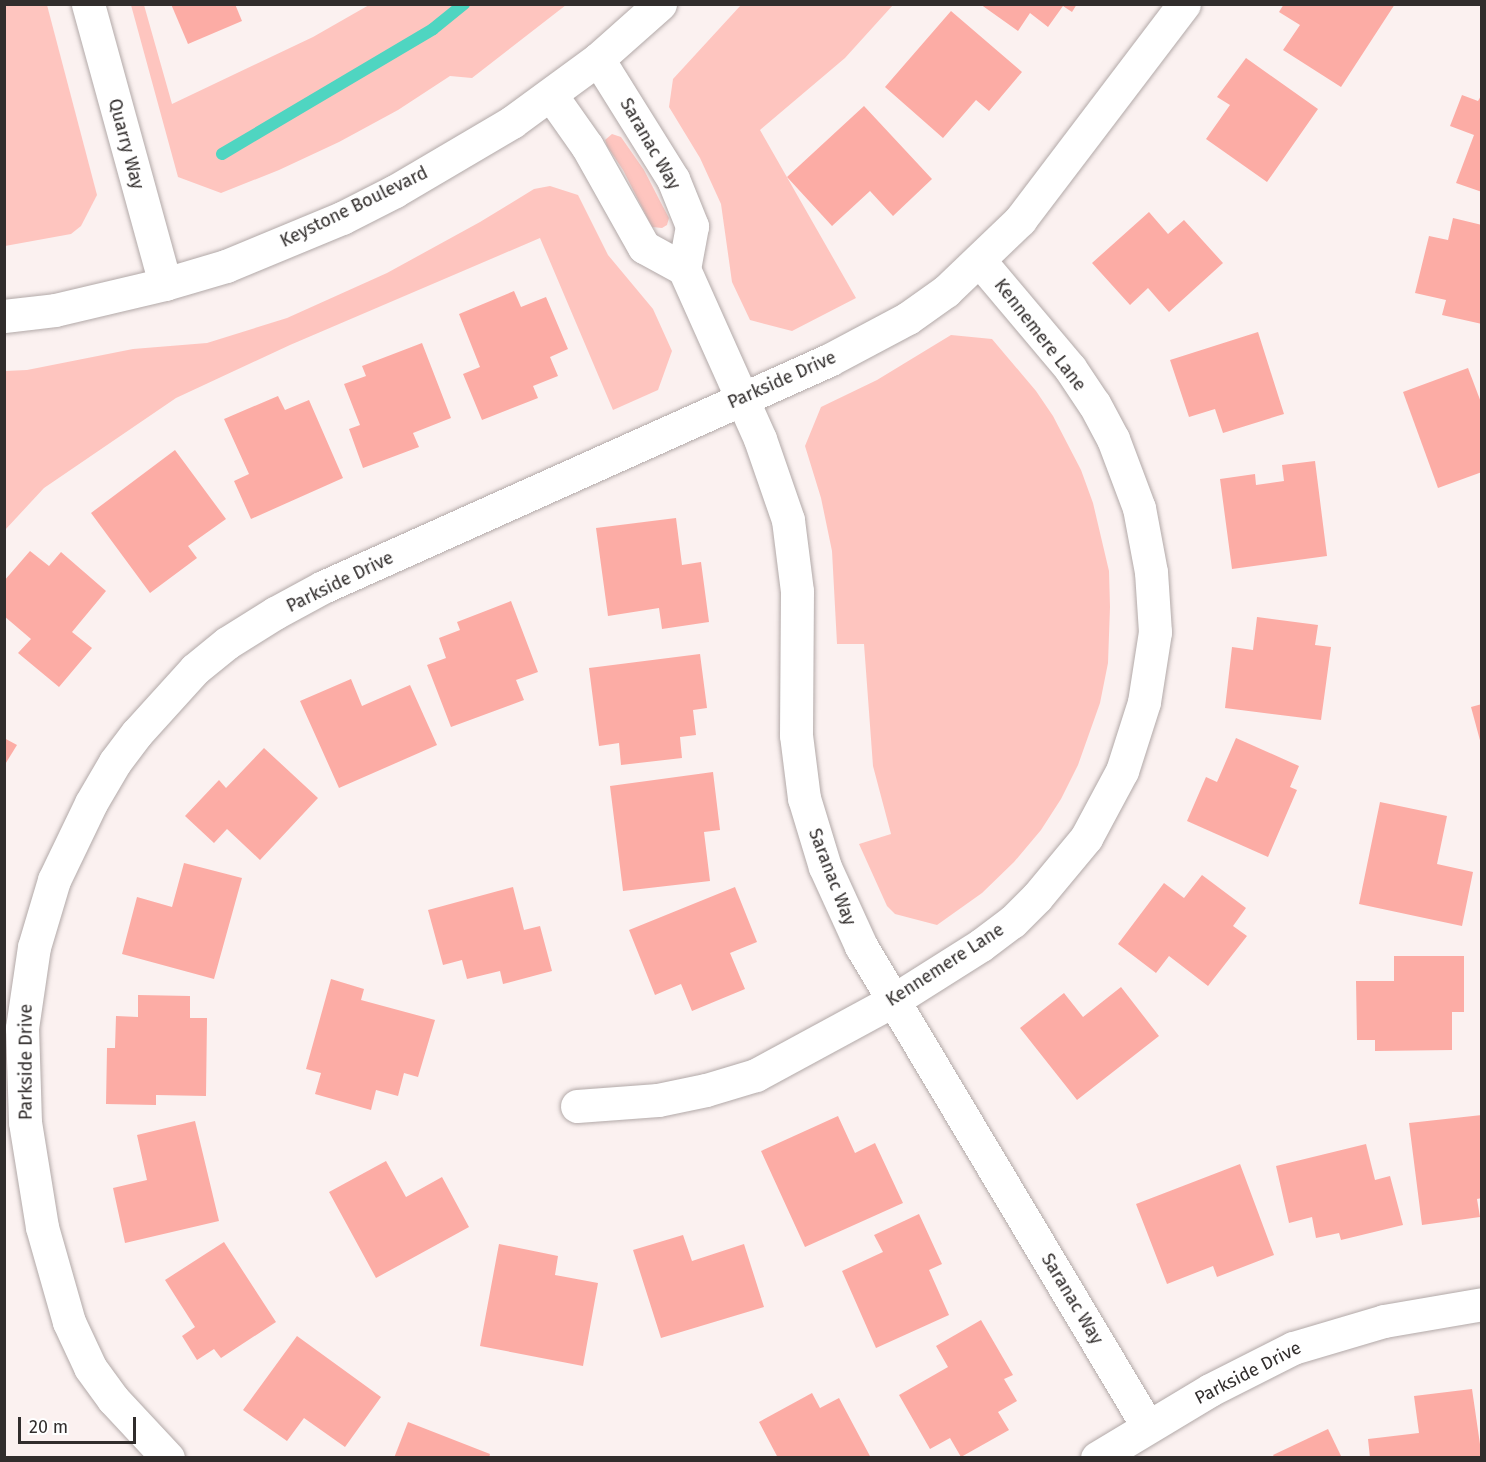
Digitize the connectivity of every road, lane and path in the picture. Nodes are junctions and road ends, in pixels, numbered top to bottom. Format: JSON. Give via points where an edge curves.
{"nodes":[{"id":1,"x":88,"y":4,"type":"edge"},
{"id":2,"x":660,"y":4,"type":"edge"},
{"id":3,"x":1184,"y":4,"type":"edge"},
{"id":4,"x":598,"y":59,"type":"junction"},
{"id":5,"x":551,"y":95,"type":"junction"},
{"id":6,"x":980,"y":261,"type":"junction"},
{"id":7,"x":684,"y":269,"type":"junction"},
{"id":8,"x":165,"y":284,"type":"junction"},
{"id":9,"x":4,"y":316,"type":"edge"},
{"id":10,"x":742,"y":397,"type":"junction"},
{"id":11,"x":894,"y":1000,"type":"junction"},
{"id":12,"x":577,"y":1106,"type":"dead end"},
{"id":13,"x":1482,"y":1304,"type":"edge"},
{"id":14,"x":1148,"y":1427,"type":"junction"},
{"id":15,"x":168,"y":1458,"type":"edge"},
{"id":16,"x":1097,"y":1458,"type":"edge"}],
"edges":[{"from":1,"to":8,"type":"street","name":"Quarry Way"},
{"from":2,"to":4,"type":"street","name":"Keystone Boulevard"},
{"from":3,"to":6,"type":"street","name":"Parkside Drive","via":[[1053,181]]},
{"from":4,"to":5,"type":"street","name":"Keystone Boulevard"},
{"from":4,"to":7,"type":"street","name":"Saranac Way","via":[[673,179],[692,226]]},
{"from":5,"to":7,"type":"street","via":[[587,146],[645,248]]},
{"from":5,"to":8,"type":"street","name":"Keystone Boulevard","via":[[472,146],[342,218],[226,266]]},
{"from":6,"to":10,"type":"street","name":"Parkside Drive","via":[[945,291],[871,339]]},
{"from":6,"to":11,"type":"street","name":"Kennemere Lane","via":[[1070,368],[1094,404],[1127,473],[1151,572],[1155,632],[1151,668],[1122,771],[1086,838],[1012,922]]},
{"from":7,"to":10,"type":"street","name":"Saranac Way"},
{"from":8,"to":9,"type":"street","name":"Keystone Boulevard","via":[[55,310]]},
{"from":10,"to":11,"type":"street","name":"Saranac Way","via":[[788,520],[796,591],[795,735],[804,798],[840,903]]},
{"from":10,"to":15,"type":"street","name":"Parkside Drive","via":[[323,587],[275,613],[195,669],[137,733],[90,803],[54,880],[34,947],[22,1028],[26,1122],[42,1227],[69,1322],[90,1367],[112,1399]]},
{"from":11,"to":12,"type":"street","name":"Kennemere Lane","via":[[756,1074],[658,1100]]},
{"from":11,"to":14,"type":"street","name":"Saranac Way"},
{"from":13,"to":14,"type":"street","name":"Parkside Drive","via":[[1384,1321],[1293,1348],[1253,1366]]},
{"from":14,"to":16,"type":"street","name":"Parkside Drive"}]}
